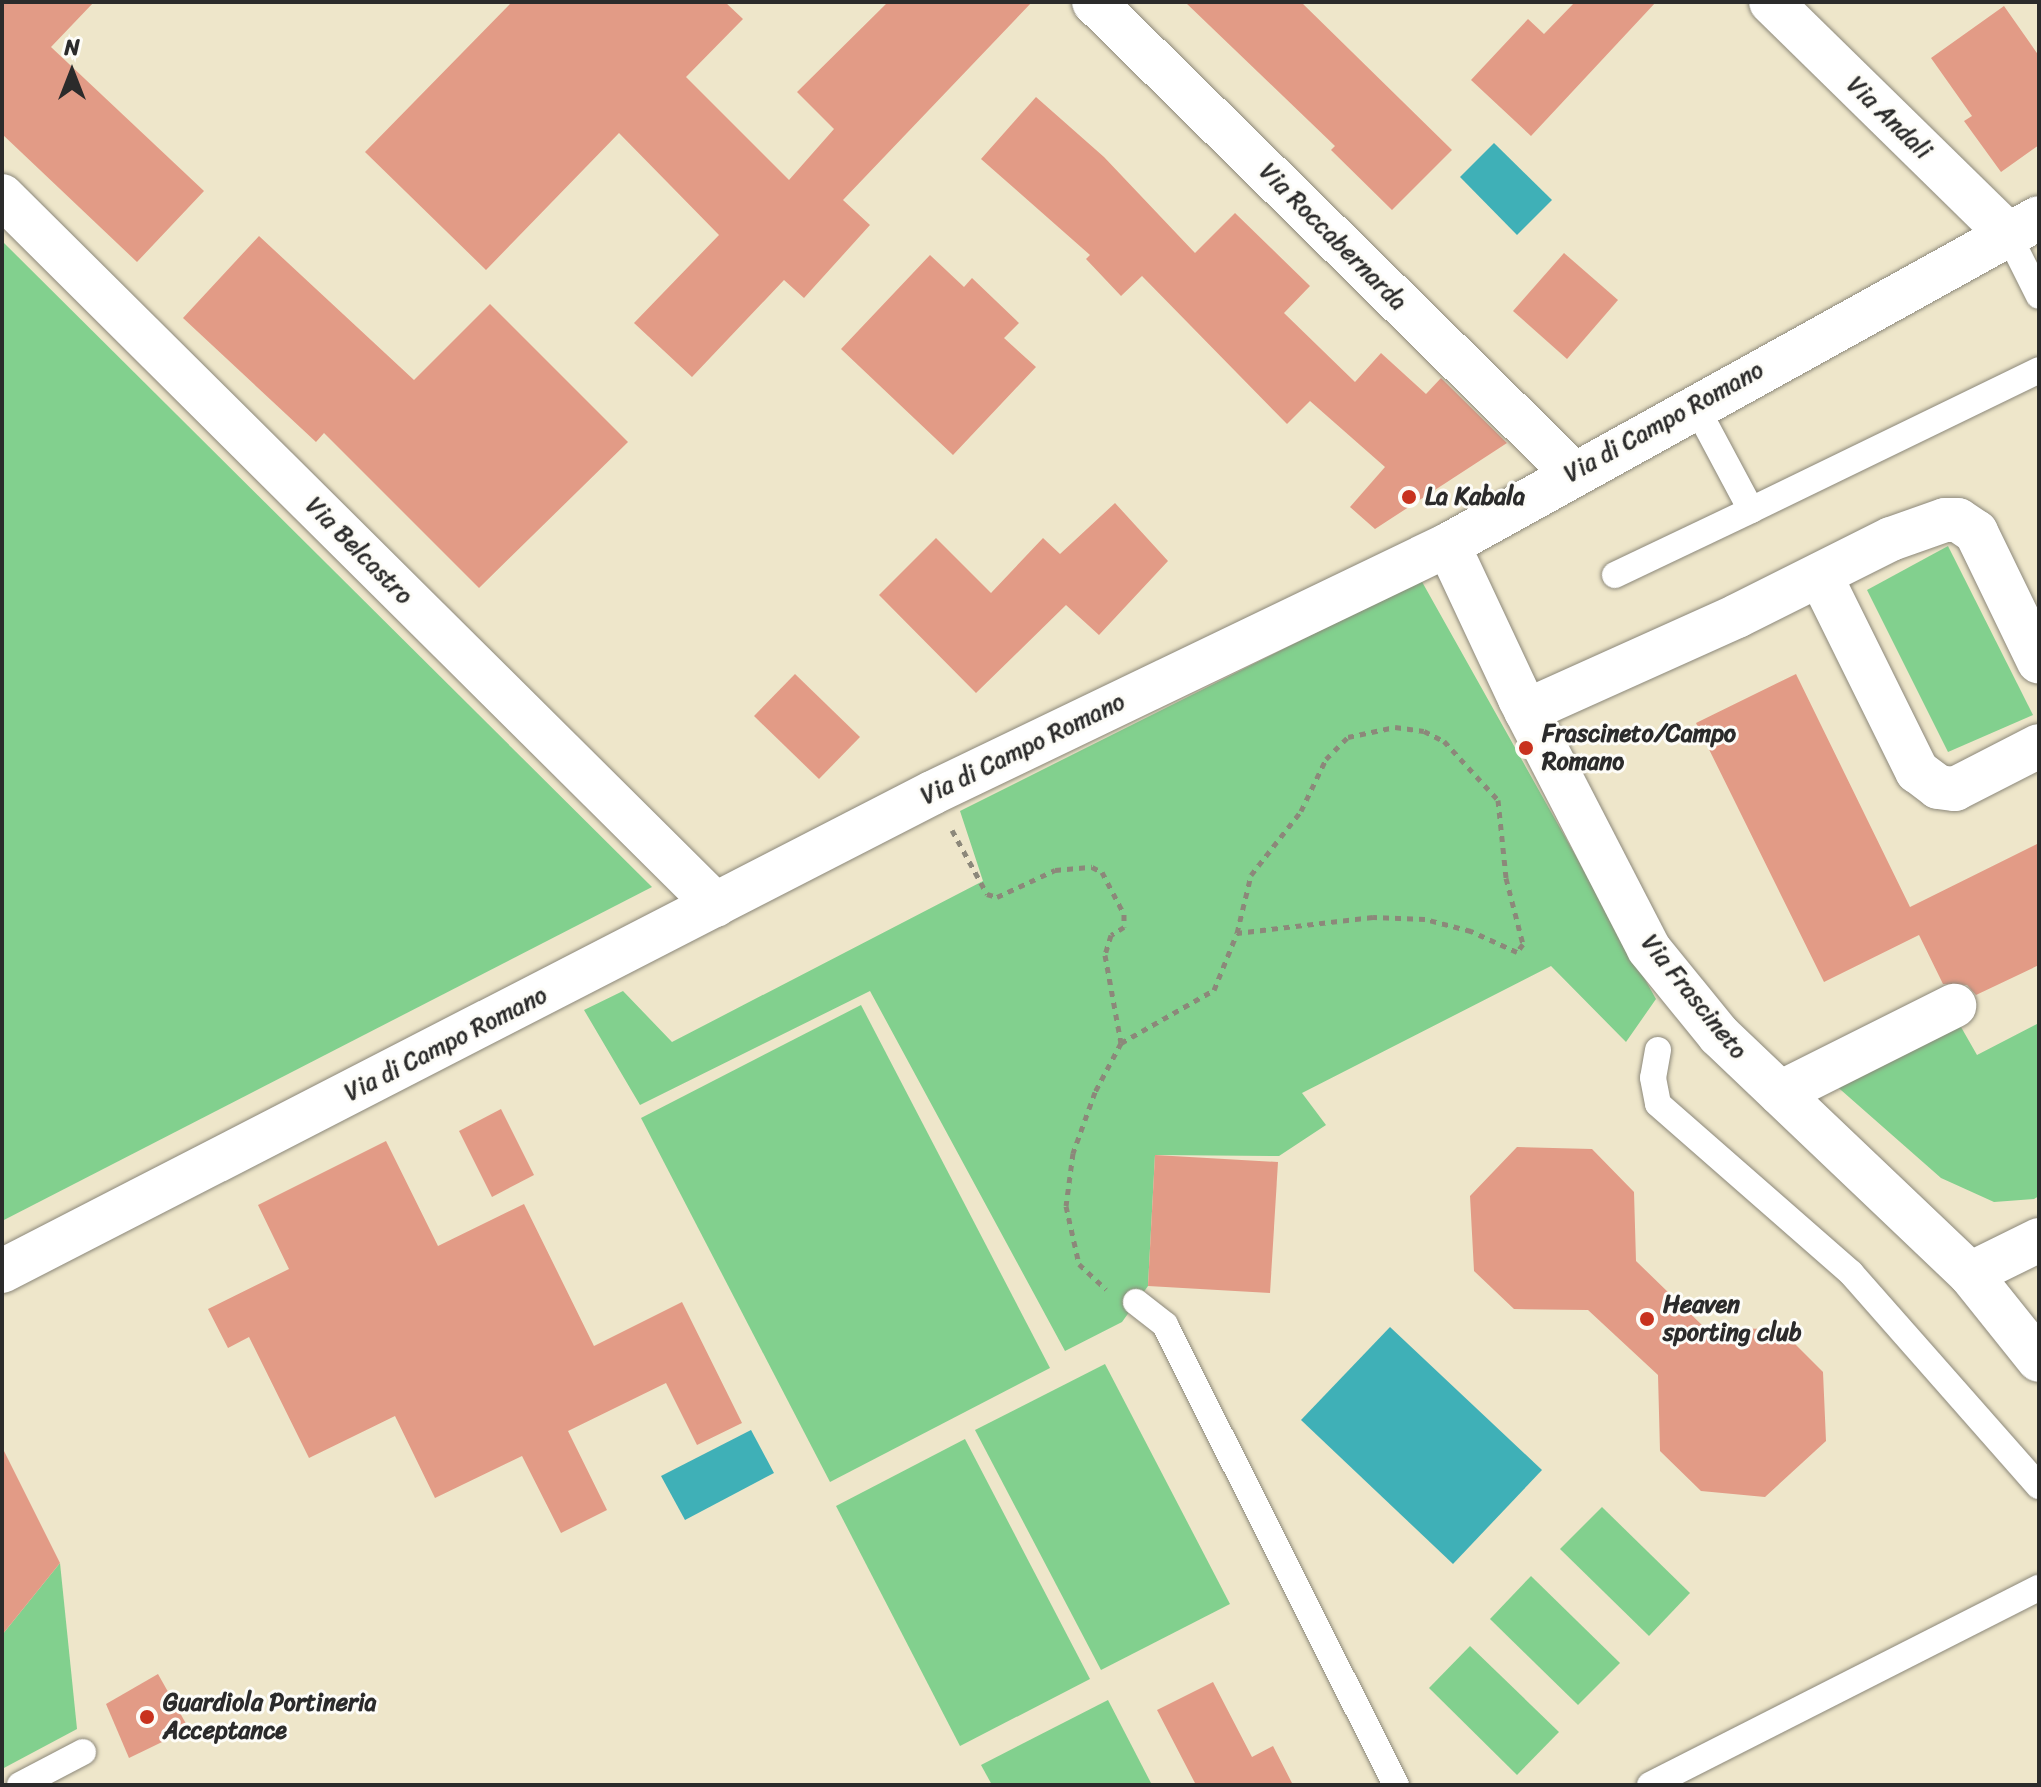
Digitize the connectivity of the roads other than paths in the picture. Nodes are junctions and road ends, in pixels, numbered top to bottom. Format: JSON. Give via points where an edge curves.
{"nodes":[{"id":1,"x":1094,"y":2,"type":"edge"},
{"id":2,"x":1771,"y":2,"type":"edge"},
{"id":3,"x":2,"y":196,"type":"edge"},
{"id":4,"x":2023,"y":226,"type":"edge"},
{"id":5,"x":2039,"y":296,"type":"edge"},
{"id":6,"x":2039,"y":370,"type":"edge"},
{"id":7,"x":1695,"y":405,"type":"junction"},
{"id":8,"x":1572,"y":472,"type":"junction"},
{"id":9,"x":1751,"y":510,"type":"junction"},
{"id":10,"x":1448,"y":545,"type":"junction"},
{"id":11,"x":1615,"y":575,"type":"dead end"},
{"id":12,"x":1820,"y":575,"type":"junction"},
{"id":13,"x":2039,"y":662,"type":"edge"},
{"id":14,"x":1526,"y":711,"type":"junction"},
{"id":15,"x":2039,"y":746,"type":"edge"},
{"id":16,"x":716,"y":905,"type":"junction"},
{"id":17,"x":1954,"y":1006,"type":"dead end"},
{"id":18,"x":1658,"y":1050,"type":"dead end"},
{"id":19,"x":1780,"y":1093,"type":"junction"},
{"id":20,"x":2039,"y":1240,"type":"edge"},
{"id":21,"x":2,"y":1271,"type":"edge"},
{"id":22,"x":1970,"y":1274,"type":"junction"},
{"id":23,"x":1136,"y":1302,"type":"road end"},
{"id":24,"x":2039,"y":1360,"type":"edge"},
{"id":25,"x":2039,"y":1486,"type":"edge"},
{"id":26,"x":2039,"y":1588,"type":"edge"},
{"id":27,"x":83,"y":1752,"type":"dead end"},
{"id":28,"x":20,"y":1785,"type":"edge"},
{"id":29,"x":1396,"y":1785,"type":"edge"},
{"id":30,"x":1650,"y":1785,"type":"edge"}],
"edges":[{"from":1,"to":8,"type":"street","name":"Via Roccabernarda"},
{"from":2,"to":4,"type":"street","name":"Via Andali"},
{"from":3,"to":16,"type":"street","name":"Via Belcastro"},
{"from":4,"to":5,"type":"lane"},
{"from":4,"to":7,"type":"street","name":"Via di Campo Romano"},
{"from":6,"to":9,"type":"lane"},
{"from":7,"to":8,"type":"street","name":"Via di Campo Romano"},
{"from":7,"to":9,"type":"lane"},
{"from":8,"to":10,"type":"street","name":"Via di Campo Romano"},
{"from":9,"to":11,"type":"lane"},
{"from":10,"to":14,"type":"street","name":"Via Frascineto"},
{"from":10,"to":16,"type":"street","name":"Via di Campo Romano","via":[[932,793]]},
{"from":12,"to":13,"type":"street","via":[[1931,522],[1958,520],[1976,532]]},
{"from":12,"to":14,"type":"street"},
{"from":12,"to":15,"type":"street","via":[[1917,771],[1938,787],[1955,789]]},
{"from":14,"to":19,"type":"street","name":"Via Frascineto","via":[[1649,949],[1727,1044]]},
{"from":16,"to":21,"type":"street","name":"Via di Campo Romano"},
{"from":17,"to":19,"type":"street"},
{"from":18,"to":25,"type":"lane","via":[[1653,1078],[1658,1104],[1851,1273]]},
{"from":19,"to":22,"type":"street","name":"Via Frascineto"},
{"from":20,"to":22,"type":"street"},
{"from":22,"to":24,"type":"street","name":"Via Frascineto"},
{"from":23,"to":29,"type":"lane","via":[[1165,1325]]},
{"from":26,"to":30,"type":"lane"},
{"from":27,"to":28,"type":"lane"}]}
